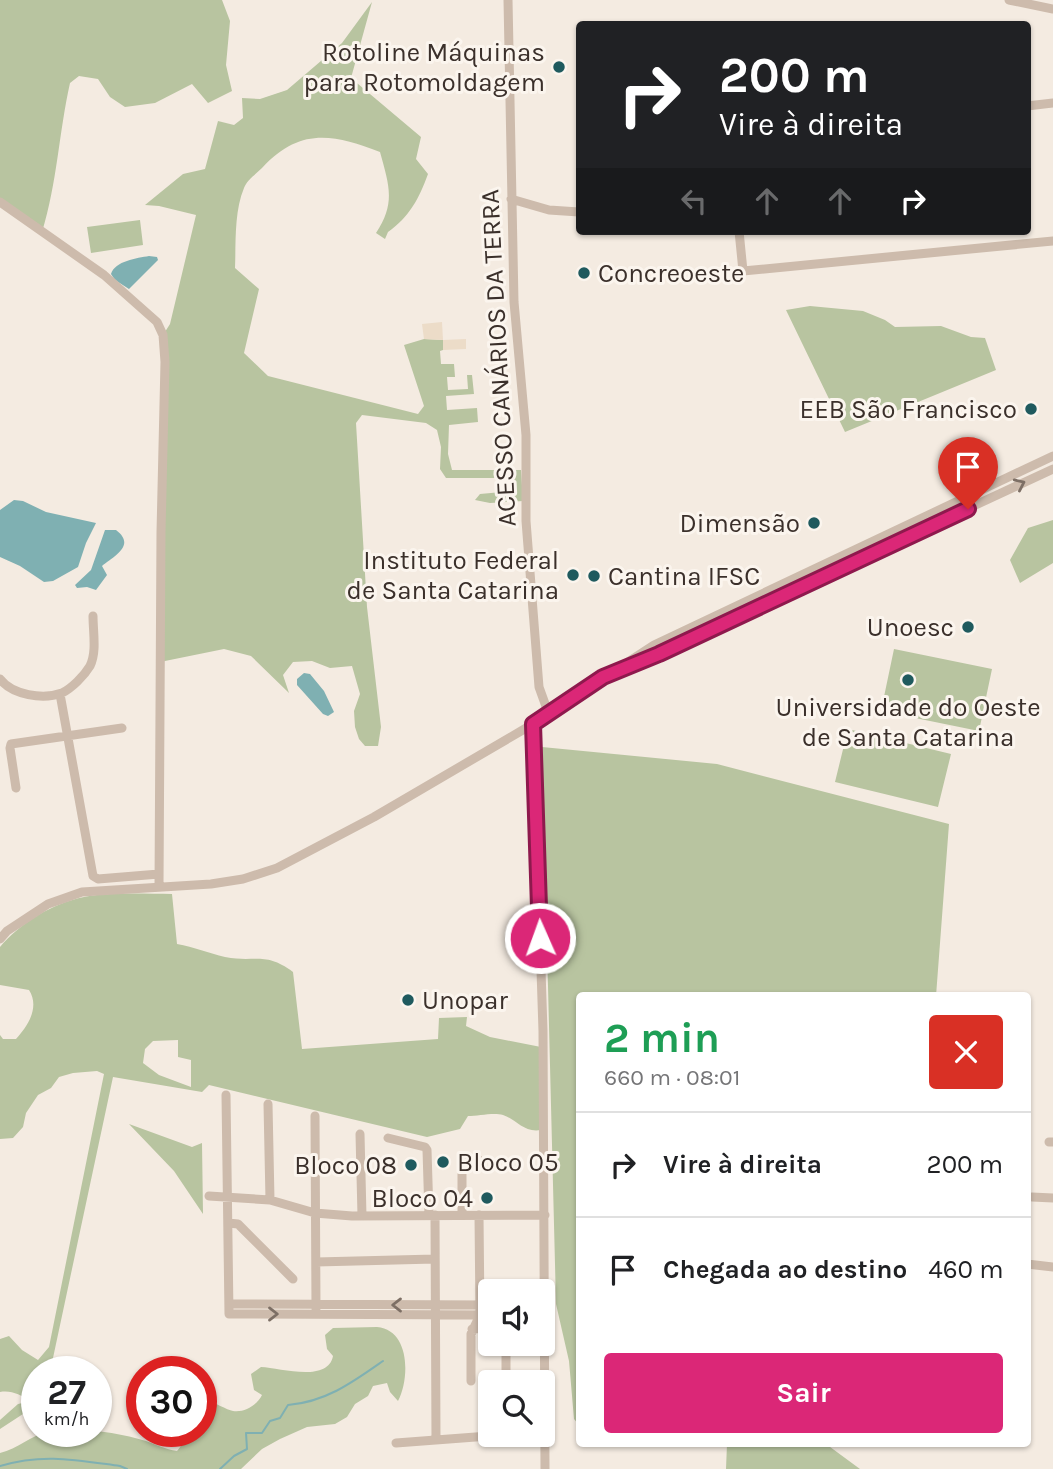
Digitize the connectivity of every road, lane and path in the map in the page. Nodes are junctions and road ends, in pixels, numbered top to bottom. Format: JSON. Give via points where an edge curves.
{"nodes":[{"id":1,"x":508,"y":0,"type":"edge"},
{"id":2,"x":1009,"y":0,"type":"edge"},
{"id":3,"x":1053,"y":9,"type":"edge"},
{"id":4,"x":1053,"y":103,"type":"edge"},
{"id":5,"x":1031,"y":106,"type":"edge"},
{"id":6,"x":511,"y":199,"type":"junction"},
{"id":7,"x":0,"y":202,"type":"edge"},
{"id":8,"x":576,"y":212,"type":"edge"},
{"id":9,"x":739,"y":235,"type":"edge"},
{"id":10,"x":1053,"y":242,"type":"edge"},
{"id":11,"x":1053,"y":456,"type":"edge"},
{"id":12,"x":1053,"y":469,"type":"edge"},
{"id":13,"x":911,"y":523,"type":"junction"},
{"id":14,"x":916,"y":533,"type":"junction"},
{"id":15,"x":93,"y":616,"type":"dead end"},
{"id":16,"x":603,"y":677,"type":"junction"},
{"id":17,"x":0,"y":679,"type":"edge"},
{"id":18,"x":60,"y":694,"type":"junction"},
{"id":19,"x":548,"y":712,"type":"junction"},
{"id":20,"x":533,"y":724,"type":"junction"},
{"id":21,"x":121,"y":728,"type":"dead end"},
{"id":22,"x":66,"y":734,"type":"junction"},
{"id":23,"x":16,"y":788,"type":"dead end"},
{"id":24,"x":159,"y":874,"type":"junction"},
{"id":25,"x":159,"y":887,"type":"junction"},
{"id":26,"x":0,"y":939,"type":"edge"},
{"id":27,"x":226,"y":1095,"type":"dead end"},
{"id":28,"x":268,"y":1104,"type":"dead end"},
{"id":29,"x":315,"y":1116,"type":"dead end"},
{"id":30,"x":360,"y":1134,"type":"dead end"},
{"id":31,"x":388,"y":1138,"type":"dead end"},
{"id":32,"x":478,"y":1159,"type":"dead end"},
{"id":33,"x":209,"y":1196,"type":"dead end"},
{"id":34,"x":227,"y":1197,"type":"junction"},
{"id":35,"x":1032,"y":1197,"type":"dead end"},
{"id":36,"x":1053,"y":1198,"type":"edge"},
{"id":37,"x":270,"y":1200,"type":"junction"},
{"id":38,"x":315,"y":1213,"type":"junction"},
{"id":39,"x":432,"y":1215,"type":"junction"},
{"id":40,"x":462,"y":1215,"type":"junction"},
{"id":41,"x":479,"y":1215,"type":"junction"},
{"id":42,"x":545,"y":1215,"type":"junction"},
{"id":43,"x":362,"y":1216,"type":"junction"},
{"id":44,"x":228,"y":1223,"type":"junction"},
{"id":45,"x":435,"y":1259,"type":"junction"},
{"id":46,"x":316,"y":1262,"type":"junction"},
{"id":47,"x":1031,"y":1264,"type":"edge"},
{"id":48,"x":1053,"y":1267,"type":"edge"},
{"id":49,"x":293,"y":1279,"type":"dead end"},
{"id":50,"x":483,"y":1279,"type":"edge"},
{"id":51,"x":544,"y":1279,"type":"edge"},
{"id":52,"x":229,"y":1304,"type":"junction"},
{"id":53,"x":316,"y":1304,"type":"junction"},
{"id":54,"x":436,"y":1310,"type":"junction"},
{"id":55,"x":478,"y":1310,"type":"edge"},
{"id":56,"x":316,"y":1315,"type":"junction"},
{"id":57,"x":478,"y":1320,"type":"edge"},
{"id":58,"x":472,"y":1329,"type":"junction"},
{"id":59,"x":478,"y":1329,"type":"edge"},
{"id":60,"x":471,"y":1381,"type":"dead end"},
{"id":61,"x":478,"y":1436,"type":"edge"},
{"id":62,"x":436,"y":1439,"type":"junction"},
{"id":63,"x":396,"y":1443,"type":"dead end"},
{"id":64,"x":544,"y":1447,"type":"edge"},
{"id":65,"x":545,"y":1469,"type":"edge"}],
"edges":[{"from":1,"to":6,"type":"street","name":"ACESSO CANÁRIOS DA TERRA"},
{"from":2,"to":3,"type":"street"},
{"from":4,"to":5,"type":"street"},
{"from":6,"to":8,"type":"street"},
{"from":6,"to":19,"type":"street","name":"ACESSO CANÁRIOS DA TERRA","via":[[534,643],[538,687]]},
{"from":7,"to":24,"type":"street","via":[[114,283],[157,322],[163,335]]},
{"from":9,"to":10,"type":"street","via":[[743,271]]},
{"from":11,"to":13,"type":"street"},
{"from":14,"to":12,"type":"street","one_way":true},
{"from":13,"to":14,"type":"street"},
{"from":13,"to":16,"type":"street","via":[[654,645]]},
{"from":14,"to":16,"type":"street"},
{"from":15,"to":18,"type":"street","via":[[90,665]]},
{"from":16,"to":19,"type":"street"},
{"from":17,"to":18,"type":"street","via":[[16,691],[32,695]]},
{"from":18,"to":22,"type":"street"},
{"from":19,"to":20,"type":"street"},
{"from":20,"to":25,"type":"street","via":[[277,868],[243,879]]},
{"from":20,"to":42,"type":"street"},
{"from":21,"to":22,"type":"street"},
{"from":22,"to":23,"type":"street","via":[[11,744]]},
{"from":22,"to":24,"type":"street","via":[[93,876]]},
{"from":24,"to":25,"type":"street"},
{"from":25,"to":26,"type":"street","via":[[82,892],[48,904]]},
{"from":27,"to":34,"type":"street"},
{"from":28,"to":37,"type":"street"},
{"from":29,"to":38,"type":"street"},
{"from":30,"to":43,"type":"street"},
{"from":31,"to":39,"type":"street","via":[[427,1150]]},
{"from":32,"to":40,"type":"street","via":[[462,1161]]},
{"from":33,"to":34,"type":"street"},
{"from":34,"to":37,"type":"street"},
{"from":34,"to":44,"type":"street"},
{"from":35,"to":36,"type":"street"},
{"from":37,"to":38,"type":"street"},
{"from":38,"to":43,"type":"street"},
{"from":38,"to":46,"type":"street"},
{"from":39,"to":40,"type":"street"},
{"from":39,"to":43,"type":"street"},
{"from":39,"to":45,"type":"street"},
{"from":40,"to":41,"type":"street"},
{"from":41,"to":42,"type":"street"},
{"from":41,"to":50,"type":"street"},
{"from":42,"to":51,"type":"street"},
{"from":44,"to":49,"type":"street","via":[[238,1224]]},
{"from":44,"to":52,"type":"street"},
{"from":45,"to":46,"type":"street"},
{"from":45,"to":54,"type":"street"},
{"from":46,"to":53,"type":"street"},
{"from":47,"to":48,"type":"street"},
{"from":52,"to":53,"type":"street"},
{"from":52,"to":56,"type":"street","one_way":true,"via":[[229,1314]]},
{"from":54,"to":53,"type":"street","one_way":true},
{"from":53,"to":56,"type":"street"},
{"from":54,"to":55,"type":"street"},
{"from":54,"to":56,"type":"street"},
{"from":54,"to":62,"type":"street"},
{"from":57,"to":58,"type":"street"},
{"from":58,"to":59,"type":"street"},
{"from":58,"to":60,"type":"street"},
{"from":61,"to":62,"type":"street"},
{"from":62,"to":63,"type":"street"},
{"from":64,"to":65,"type":"street"}]}
